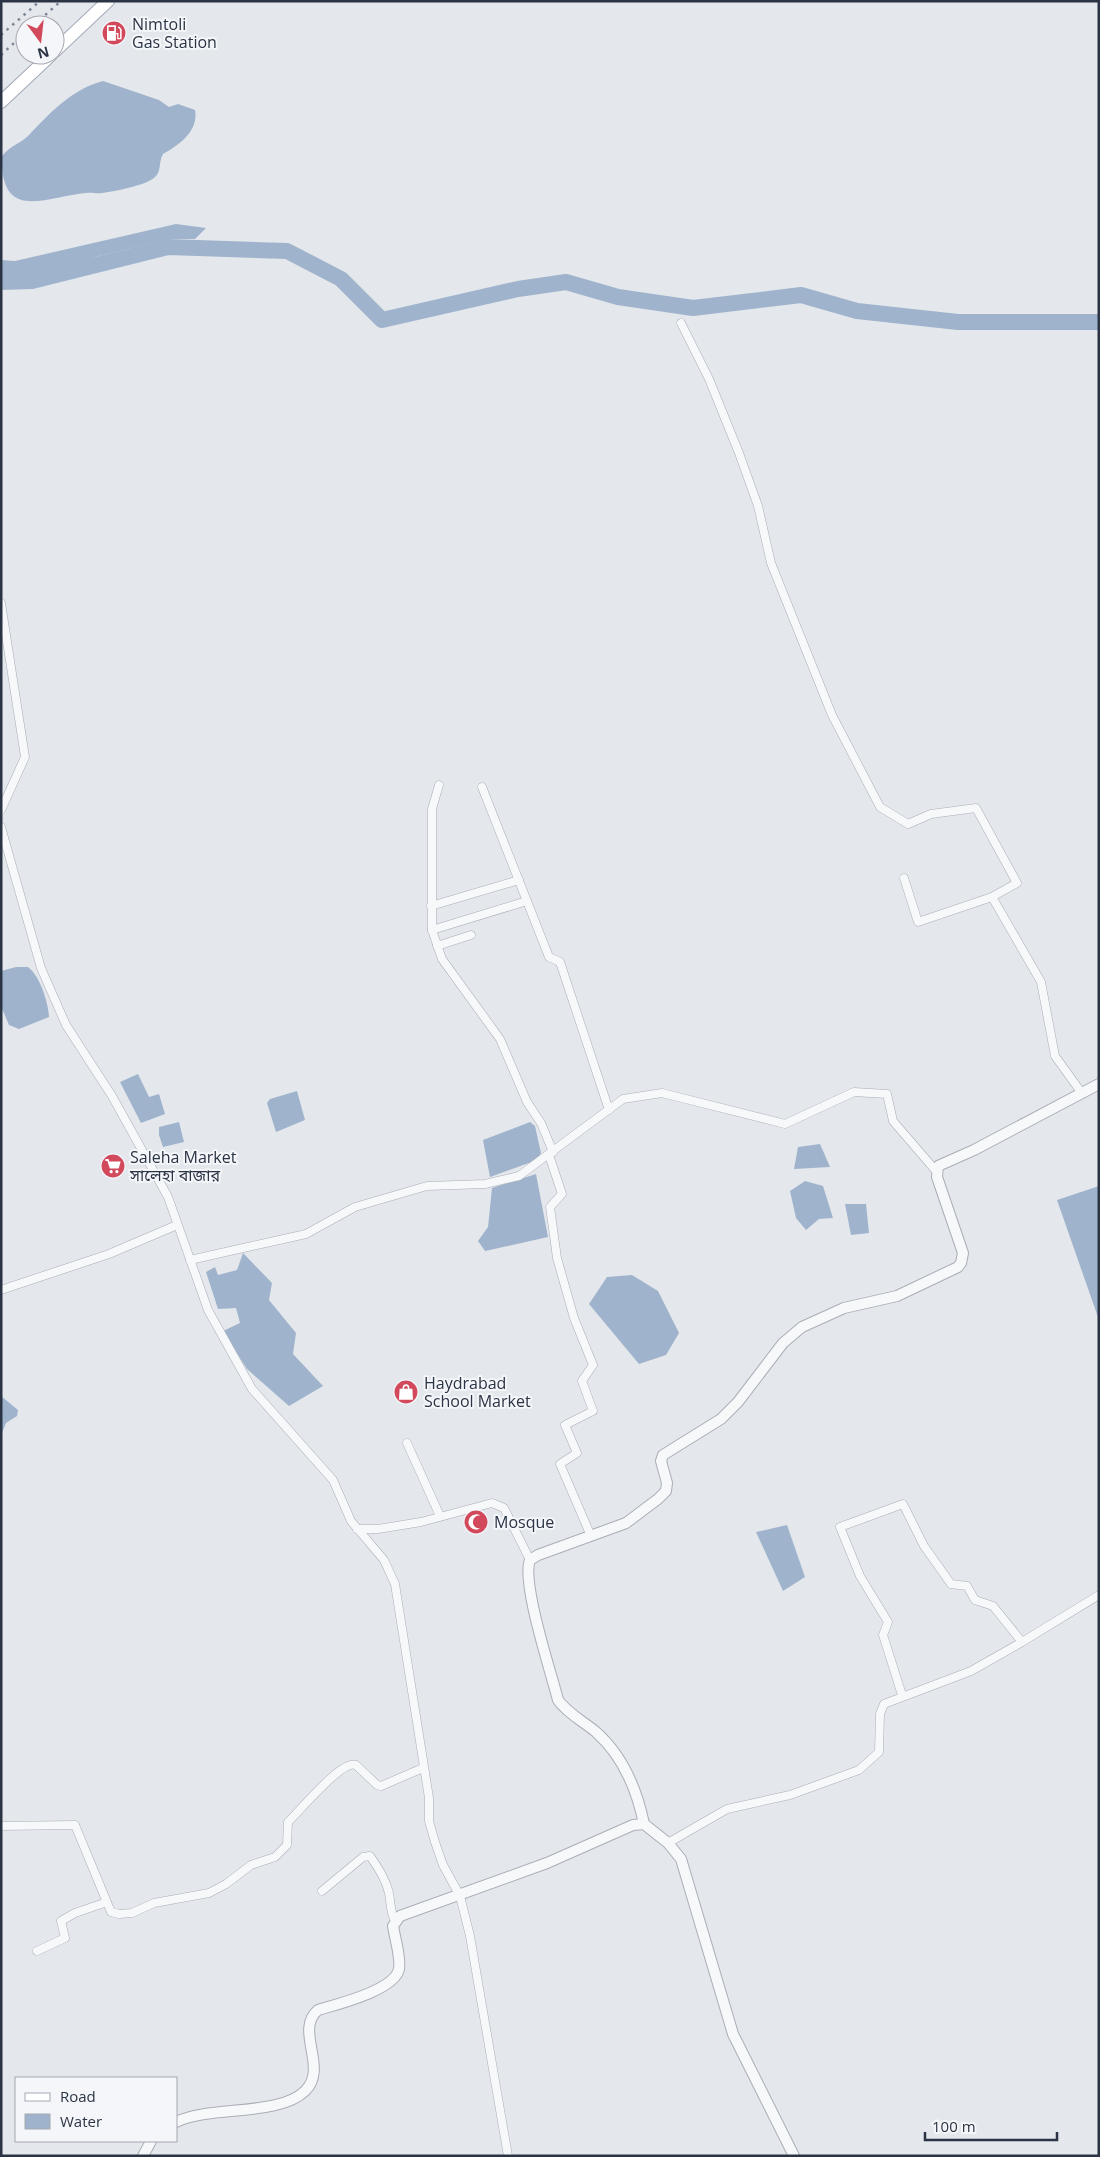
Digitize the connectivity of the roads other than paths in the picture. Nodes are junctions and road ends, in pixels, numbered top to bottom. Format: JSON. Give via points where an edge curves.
{"nodes":[{"id":1,"x":108,"y":1,"type":"edge"},
{"id":2,"x":65,"y":42,"type":"edge"},
{"id":3,"x":40,"y":65,"type":"edge"},
{"id":4,"x":1,"y":102,"type":"edge"},
{"id":5,"x":681,"y":324,"type":"dead end"},
{"id":6,"x":1,"y":603,"type":"edge"},
{"id":7,"x":439,"y":785,"type":"dead end"},
{"id":8,"x":482,"y":787,"type":"dead end"},
{"id":9,"x":1,"y":810,"type":"edge"},
{"id":10,"x":1,"y":827,"type":"edge"},
{"id":11,"x":904,"y":878,"type":"dead end"},
{"id":12,"x":519,"y":880,"type":"junction"},
{"id":13,"x":992,"y":897,"type":"junction"},
{"id":14,"x":527,"y":901,"type":"junction"},
{"id":15,"x":431,"y":906,"type":"junction"},
{"id":16,"x":432,"y":930,"type":"junction"},
{"id":17,"x":471,"y":935,"type":"dead end"},
{"id":18,"x":438,"y":946,"type":"junction"},
{"id":19,"x":1099,"y":1084,"type":"edge"},
{"id":20,"x":1081,"y":1092,"type":"junction"},
{"id":21,"x":610,"y":1110,"type":"junction"},
{"id":22,"x":551,"y":1154,"type":"junction"},
{"id":23,"x":936,"y":1171,"type":"junction"},
{"id":24,"x":176,"y":1225,"type":"junction"},
{"id":25,"x":190,"y":1260,"type":"junction"},
{"id":26,"x":1,"y":1290,"type":"edge"},
{"id":27,"x":407,"y":1443,"type":"dead end"},
{"id":28,"x":440,"y":1516,"type":"junction"},
{"id":29,"x":357,"y":1529,"type":"junction"},
{"id":30,"x":591,"y":1536,"type":"junction"},
{"id":31,"x":530,"y":1560,"type":"junction"},
{"id":32,"x":1099,"y":1595,"type":"edge"},
{"id":33,"x":1022,"y":1642,"type":"junction"},
{"id":34,"x":902,"y":1695,"type":"junction"},
{"id":35,"x":423,"y":1768,"type":"junction"},
{"id":36,"x":644,"y":1824,"type":"junction"},
{"id":37,"x":1,"y":1826,"type":"edge"},
{"id":38,"x":668,"y":1843,"type":"junction"},
{"id":39,"x":322,"y":1891,"type":"dead end"},
{"id":40,"x":460,"y":1896,"type":"junction"},
{"id":41,"x":107,"y":1902,"type":"junction"},
{"id":42,"x":395,"y":1921,"type":"junction"},
{"id":43,"x":36,"y":1951,"type":"dead end"},
{"id":44,"x":178,"y":2121,"type":"edge"},
{"id":45,"x":151,"y":2142,"type":"edge"},
{"id":46,"x":144,"y":2156,"type":"edge"},
{"id":47,"x":508,"y":2156,"type":"edge"},
{"id":48,"x":794,"y":2156,"type":"edge"}],
"edges":[{"from":1,"to":2,"type":"main road"},
{"from":3,"to":4,"type":"main road"},
{"from":5,"to":13,"type":"street","via":[[709,379],[739,453],[758,506],[771,563],[832,715],[880,807],[908,824],[931,814],[976,808],[1017,883]]},
{"from":6,"to":9,"type":"street","via":[[25,757]]},
{"from":7,"to":15,"type":"street","via":[[432,809]]},
{"from":8,"to":12,"type":"street"},
{"from":10,"to":24,"type":"street","via":[[40,968],[66,1025],[112,1096],[168,1197]]},
{"from":11,"to":13,"type":"street","via":[[918,922]]},
{"from":12,"to":14,"type":"street"},
{"from":12,"to":15,"type":"street"},
{"from":13,"to":20,"type":"street","via":[[1041,982],[1055,1056]]},
{"from":14,"to":16,"type":"street"},
{"from":14,"to":21,"type":"street","via":[[549,957],[560,962]]},
{"from":15,"to":16,"type":"street"},
{"from":16,"to":18,"type":"street"},
{"from":17,"to":18,"type":"street"},
{"from":18,"to":22,"type":"street","via":[[442,959],[500,1039],[527,1102],[541,1123]]},
{"from":19,"to":20,"type":"street"},
{"from":20,"to":23,"type":"street","via":[[974,1150],[941,1164]]},
{"from":21,"to":22,"type":"street"},
{"from":21,"to":23,"type":"street","via":[[623,1099],[662,1093],[785,1124],[854,1092],[887,1094],[893,1121]]},
{"from":22,"to":25,"type":"street","via":[[519,1176],[485,1184],[427,1186],[355,1207],[306,1234]]},
{"from":22,"to":30,"type":"street","via":[[562,1194],[550,1207],[556,1258],[574,1318],[593,1365],[582,1381],[593,1411],[565,1425],[577,1454],[560,1464]]},
{"from":23,"to":30,"type":"street","via":[[963,1253],[958,1267],[897,1296],[831,1313],[792,1333],[721,1419],[663,1455],[666,1491],[626,1523]]},
{"from":24,"to":25,"type":"street"},
{"from":24,"to":26,"type":"street","via":[[109,1254]]},
{"from":25,"to":29,"type":"street","via":[[208,1310],[252,1389],[333,1480]]},
{"from":27,"to":28,"type":"street"},
{"from":28,"to":29,"type":"street","via":[[378,1529]]},
{"from":28,"to":31,"type":"street","via":[[498,1504],[504,1508]]},
{"from":29,"to":35,"type":"street","via":[[384,1560],[396,1584]]},
{"from":30,"to":31,"type":"street"},
{"from":31,"to":36,"type":"street","via":[[527,1573],[536,1619],[558,1700],[597,1732],[622,1764],[634,1786]]},
{"from":32,"to":33,"type":"street"},
{"from":33,"to":34,"type":"street","via":[[971,1671]]},
{"from":33,"to":34,"type":"street","via":[[993,1606],[975,1600],[967,1586],[951,1584],[924,1546],[903,1504],[840,1527],[860,1576],[888,1622],[883,1635]]},
{"from":34,"to":38,"type":"street","via":[[884,1704],[880,1714],[879,1752],[859,1770],[790,1795],[727,1809]]},
{"from":35,"to":40,"type":"street","via":[[429,1821],[443,1865]]},
{"from":35,"to":41,"type":"street","via":[[381,1786],[356,1764],[348,1764],[288,1822],[286,1846],[276,1857],[251,1865],[209,1893],[154,1903],[132,1913],[111,1912]]},
{"from":36,"to":38,"type":"street"},
{"from":36,"to":40,"type":"street","via":[[633,1825],[547,1863]]},
{"from":37,"to":41,"type":"street","via":[[75,1825]]},
{"from":38,"to":48,"type":"street","via":[[681,1859],[733,2034]]},
{"from":39,"to":42,"type":"street","via":[[363,1857],[370,1856],[385,1880]]},
{"from":40,"to":42,"type":"street","via":[[400,1916]]},
{"from":40,"to":47,"type":"street","via":[[470,1936]]},
{"from":41,"to":43,"type":"street","via":[[61,1921],[65,1938]]},
{"from":42,"to":44,"type":"street","via":[[399,1968],[394,1980],[374,1991],[318,2010],[311,2016],[309,2025],[315,2063],[312,2080],[306,2090],[296,2098],[276,2104],[250,2110],[211,2112]]},
{"from":45,"to":46,"type":"street"}]}
